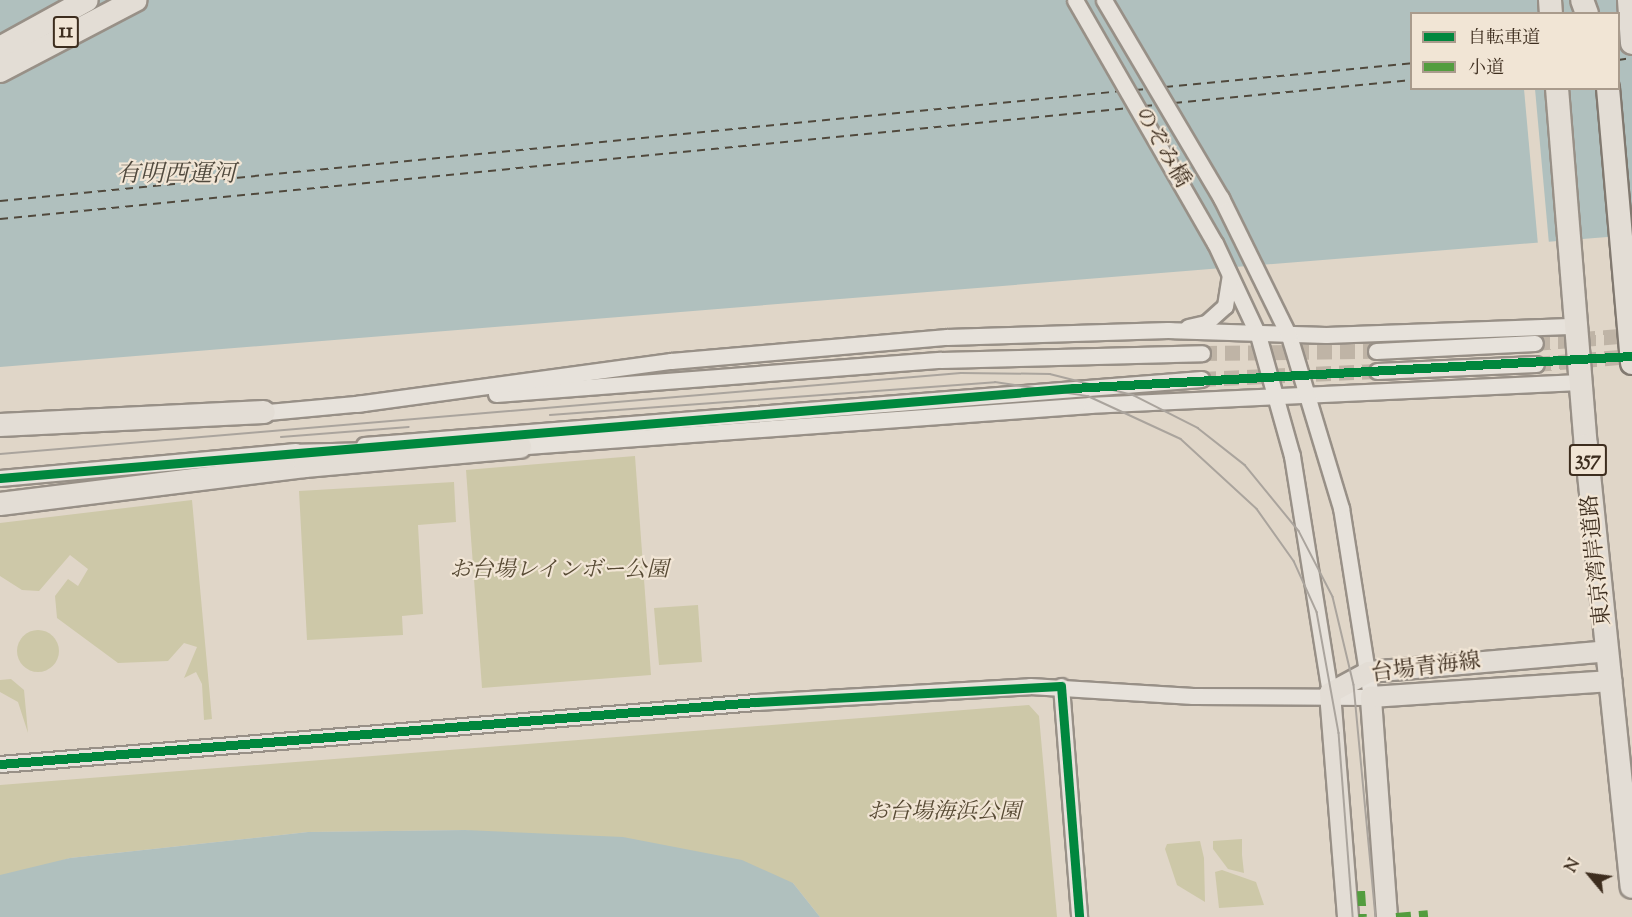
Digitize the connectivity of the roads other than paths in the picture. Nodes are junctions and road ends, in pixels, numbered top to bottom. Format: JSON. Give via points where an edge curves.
{"nodes":[{"id":1,"x":87,"y":0,"type":"edge"},
{"id":2,"x":136,"y":0,"type":"edge"},
{"id":3,"x":1075,"y":0,"type":"edge"},
{"id":4,"x":1104,"y":0,"type":"edge"},
{"id":5,"x":1629,"y":0,"type":"edge"},
{"id":6,"x":1632,"y":44,"type":"edge"},
{"id":7,"x":0,"y":48,"type":"edge"},
{"id":8,"x":0,"y":71,"type":"edge"},
{"id":9,"x":1557,"y":90,"type":"edge"},
{"id":10,"x":1608,"y":90,"type":"edge"},
{"id":11,"x":1235,"y":296,"type":"junction"},
{"id":12,"x":1576,"y":326,"type":"junction"},
{"id":13,"x":1168,"y":330,"type":"junction"},
{"id":14,"x":1258,"y":335,"type":"junction"},
{"id":15,"x":1289,"y":336,"type":"junction"},
{"id":16,"x":1535,"y":343,"type":"tunnel mouth"},
{"id":17,"x":1376,"y":351,"type":"tunnel mouth"},
{"id":18,"x":1202,"y":353,"type":"tunnel mouth"},
{"id":19,"x":1632,"y":363,"type":"edge"},
{"id":20,"x":1536,"y":364,"type":"tunnel mouth"},
{"id":21,"x":1377,"y":371,"type":"tunnel mouth"},
{"id":22,"x":1201,"y":379,"type":"tunnel mouth"},
{"id":23,"x":1582,"y":382,"type":"junction"},
{"id":24,"x":550,"y":384,"type":"junction"},
{"id":25,"x":1308,"y":394,"type":"junction"},
{"id":26,"x":1277,"y":396,"type":"junction"},
{"id":27,"x":264,"y":412,"type":"junction"},
{"id":28,"x":0,"y":425,"type":"edge"},
{"id":29,"x":0,"y":436,"type":"edge"},
{"id":30,"x":551,"y":437,"type":"junction"},
{"id":31,"x":520,"y":447,"type":"junction"},
{"id":32,"x":287,"y":452,"type":"junction"},
{"id":33,"x":0,"y":478,"type":"edge"},
{"id":34,"x":0,"y":504,"type":"edge"},
{"id":35,"x":1607,"y":651,"type":"junction"},
{"id":36,"x":1369,"y":672,"type":"junction"},
{"id":37,"x":1611,"y":681,"type":"junction"},
{"id":38,"x":1061,"y":686,"type":"junction"},
{"id":39,"x":1330,"y":693,"type":"junction"},
{"id":40,"x":1371,"y":697,"type":"junction"},
{"id":41,"x":0,"y":764,"type":"edge"},
{"id":42,"x":1632,"y":887,"type":"edge"},
{"id":43,"x":1079,"y":917,"type":"edge"},
{"id":44,"x":1348,"y":917,"type":"edge"},
{"id":45,"x":1387,"y":917,"type":"edge"}],
"edges":[{"from":1,"to":7,"type":"highway","number":"11"},
{"from":2,"to":8,"type":"highway","number":"11"},
{"from":3,"to":11,"type":"street","name":"のぞみ橋","via":[[1229,272]]},
{"from":4,"to":15,"type":"street","name":"のぞみ橋","via":[[1272,296]]},
{"from":5,"to":6,"type":"highway"},
{"from":9,"to":12,"type":"highway","name":"東京湾岸道路","number":"357"},
{"from":10,"to":19,"type":"highway","bridge":true},
{"from":11,"to":13,"type":"street","via":[[1206,322]]},
{"from":11,"to":14,"type":"street","name":"のぞみ橋"},
{"from":12,"to":15,"type":"street"},
{"from":12,"to":23,"type":"highway","name":"東京湾岸道路","number":"357"},
{"from":13,"to":14,"type":"street"},
{"from":13,"to":24,"type":"street","via":[[807,346]]},
{"from":14,"to":15,"type":"street"},
{"from":14,"to":26,"type":"street","name":"のぞみ橋"},
{"from":15,"to":25,"type":"street","name":"のぞみ橋"},
{"from":16,"to":17,"type":"street"},
{"from":18,"to":24,"type":"street","via":[[941,360]]},
{"from":20,"to":21,"type":"street"},
{"from":22,"to":30,"type":"street","via":[[902,402]]},
{"from":23,"to":25,"type":"street"},
{"from":23,"to":35,"type":"highway","name":"東京湾岸道路","number":"357"},
{"from":24,"to":27,"type":"street"},
{"from":25,"to":26,"type":"street"},
{"from":25,"to":36,"type":"street","name":"のぞみ橋","via":[[1341,508]]},
{"from":26,"to":30,"type":"street"},
{"from":26,"to":39,"type":"street","name":"のぞみ橋","via":[[1305,516]]},
{"from":27,"to":28,"type":"highway"},
{"from":27,"to":29,"type":"street"},
{"from":30,"to":31,"type":"street"},
{"from":30,"to":32,"type":"street"},
{"from":31,"to":32,"type":"street"},
{"from":31,"to":34,"type":"highway","via":[[305,466]]},
{"from":32,"to":33,"type":"street"},
{"from":35,"to":36,"type":"main road","name":"台場青海線"},
{"from":35,"to":37,"type":"highway","name":"東京湾岸道路","number":"357"},
{"from":36,"to":39,"type":"main road","name":"台場青海線"},
{"from":36,"to":40,"type":"street","name":"のぞみ橋"},
{"from":37,"to":40,"type":"main road","name":"台場青海線"},
{"from":37,"to":42,"type":"highway","name":"東京湾岸道路","number":"357"},
{"from":38,"to":39,"type":"street","via":[[1193,696]]},
{"from":38,"to":41,"type":"street","via":[[756,702]]},
{"from":38,"to":43,"type":"street"},
{"from":39,"to":40,"type":"street"},
{"from":39,"to":44,"type":"main road"},
{"from":40,"to":45,"type":"main road","name":"台場青海線"}]}
